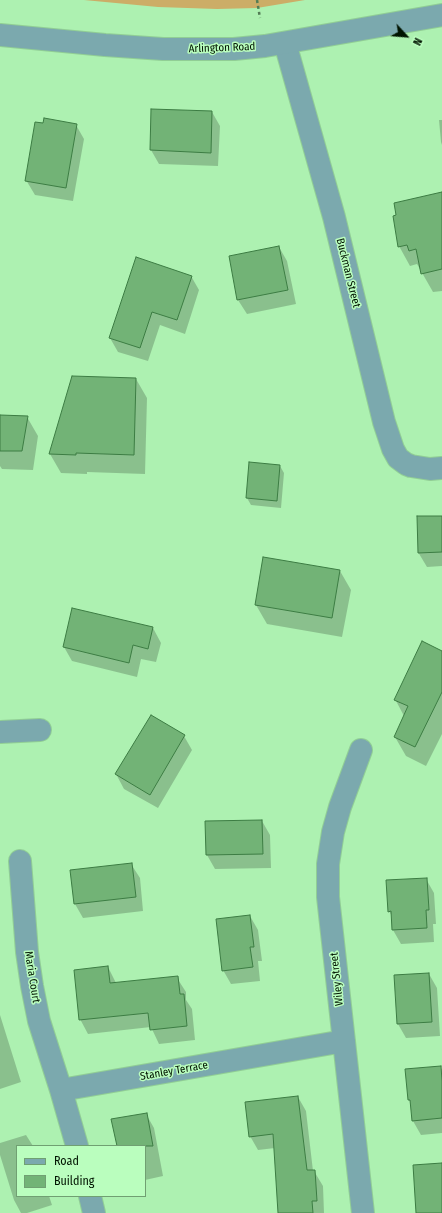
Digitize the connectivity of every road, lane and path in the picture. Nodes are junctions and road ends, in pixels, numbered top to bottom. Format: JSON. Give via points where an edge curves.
{"nodes":[{"id":1,"x":257,"y":0,"type":"edge"},
{"id":2,"x":442,"y":15,"type":"edge"},
{"id":3,"x":260,"y":18,"type":"dead end"},
{"id":4,"x":0,"y":35,"type":"edge"},
{"id":5,"x":285,"y":43,"type":"junction"},
{"id":6,"x":442,"y":468,"type":"edge"},
{"id":7,"x":40,"y":730,"type":"dead end"},
{"id":8,"x":0,"y":732,"type":"edge"},
{"id":9,"x":361,"y":750,"type":"dead end"},
{"id":10,"x":20,"y":861,"type":"dead end"},
{"id":11,"x":344,"y":1041,"type":"junction"},
{"id":12,"x":61,"y":1090,"type":"junction"},
{"id":13,"x":77,"y":1145,"type":"edge"},
{"id":14,"x":90,"y":1197,"type":"edge"},
{"id":15,"x":94,"y":1213,"type":"edge"},
{"id":16,"x":363,"y":1213,"type":"edge"}],
"edges":[{"from":1,"to":3,"type":"path"},
{"from":2,"to":5,"type":"street","name":"Arlington Road"},
{"from":4,"to":5,"type":"street","name":"Arlington Road","via":[[170,49],[234,49]]},
{"from":5,"to":6,"type":"street","name":"Buckman Street","via":[[334,217],[384,422],[393,449],[398,458],[406,464]]},
{"from":7,"to":8,"type":"street"},
{"from":9,"to":11,"type":"street","name":"Wiley Street","via":[[332,832],[328,864],[328,896]]},
{"from":10,"to":12,"type":"street","name":"Maria Court","via":[[32,986],[43,1033]]},
{"from":11,"to":12,"type":"street","name":"Stanley Terrace"},
{"from":11,"to":16,"type":"street","name":"Wiley Street"},
{"from":12,"to":13,"type":"street"},
{"from":14,"to":15,"type":"street"}]}
